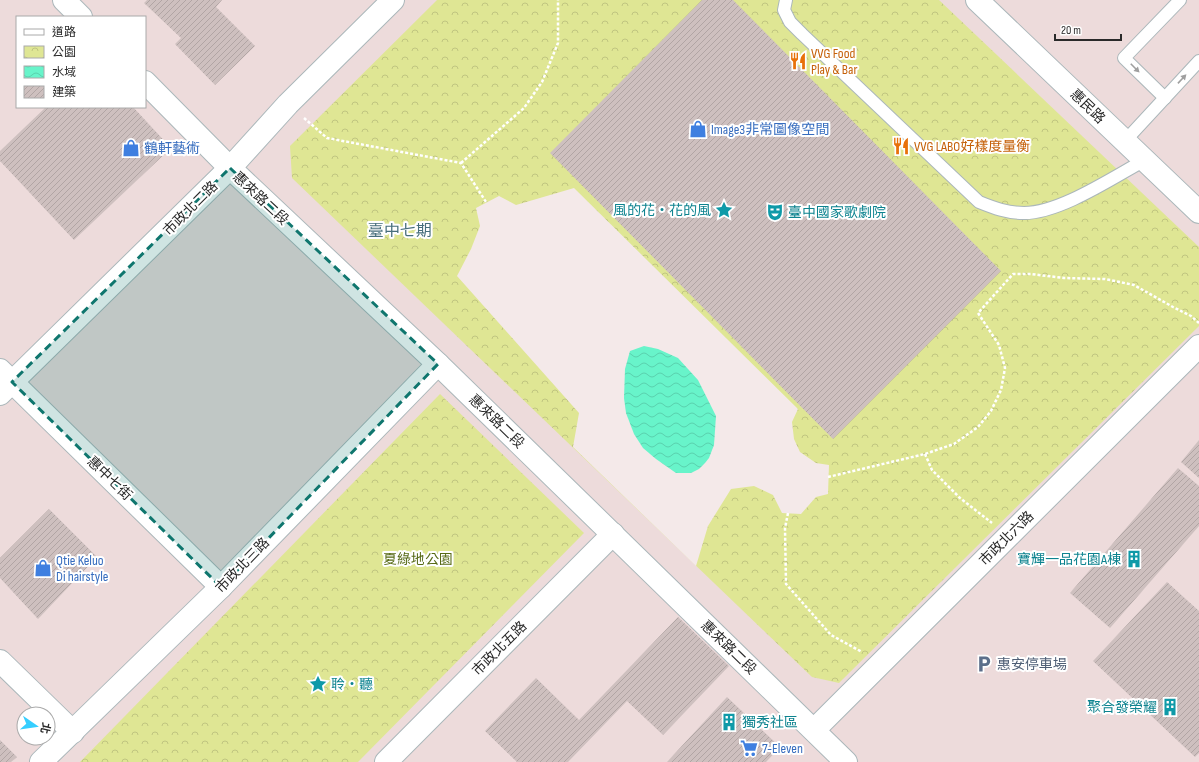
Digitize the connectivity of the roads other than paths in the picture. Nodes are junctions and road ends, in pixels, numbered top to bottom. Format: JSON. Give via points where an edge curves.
{"nodes":[{"id":1,"x":64,"y":0,"type":"edge"},
{"id":2,"x":392,"y":0,"type":"edge"},
{"id":3,"x":786,"y":0,"type":"edge"},
{"id":4,"x":976,"y":0,"type":"edge"},
{"id":5,"x":1180,"y":0,"type":"edge"},
{"id":6,"x":80,"y":16,"type":"edge"},
{"id":7,"x":1199,"y":61,"type":"edge"},
{"id":8,"x":146,"y":83,"type":"edge"},
{"id":9,"x":1165,"y":98,"type":"junction"},
{"id":10,"x":1125,"y":141,"type":"junction"},
{"id":11,"x":1144,"y":160,"type":"junction"},
{"id":12,"x":230,"y":168,"type":"junction"},
{"id":13,"x":1199,"y":212,"type":"edge"},
{"id":14,"x":1199,"y":346,"type":"edge"},
{"id":15,"x":438,"y":364,"type":"junction"},
{"id":16,"x":4,"y":382,"type":"edge"},
{"id":17,"x":613,"y":534,"type":"junction"},
{"id":18,"x":221,"y":587,"type":"junction"},
{"id":19,"x":0,"y":661,"type":"edge"},
{"id":20,"x":814,"y":730,"type":"junction"},
{"id":21,"x":73,"y":732,"type":"junction"},
{"id":22,"x":396,"y":759,"type":"edge"},
{"id":23,"x":41,"y":762,"type":"edge"},
{"id":24,"x":846,"y":762,"type":"edge"}],
"edges":[{"from":1,"to":6,"type":"street"},
{"from":2,"to":12,"type":"street","name":"市政北二路","via":[[288,104]]},
{"from":3,"to":11,"type":"lane","via":[[784,10],[790,22],[979,202],[1000,211],[1024,213],[1048,209],[1071,200]]},
{"from":4,"to":10,"type":"street","name":"惠民路"},
{"from":5,"to":9,"type":"lane","one_way":true,"via":[[1124,58]]},
{"from":9,"to":7,"type":"lane","one_way":true},
{"from":8,"to":12,"type":"street","name":"惠來路二段"},
{"from":9,"to":10,"type":"lane"},
{"from":10,"to":11,"type":"street","name":"惠民路"},
{"from":11,"to":13,"type":"street","name":"惠民路"},
{"from":12,"to":15,"type":"street","name":"惠來路二段"},
{"from":12,"to":16,"type":"street","name":"市政北二路"},
{"from":14,"to":20,"type":"street","name":"市政北六路"},
{"from":15,"to":17,"type":"street","name":"惠來路二段"},
{"from":15,"to":18,"type":"street","name":"市政北三路"},
{"from":16,"to":18,"type":"street","name":"惠中七街"},
{"from":17,"to":20,"type":"street","name":"惠來路二段"},
{"from":17,"to":22,"type":"street","name":"市政北五路"},
{"from":18,"to":21,"type":"street","name":"市政北三路"},
{"from":19,"to":21,"type":"street"},
{"from":20,"to":24,"type":"street","name":"惠來路二段"},
{"from":21,"to":23,"type":"street","name":"市政北三路"}]}
